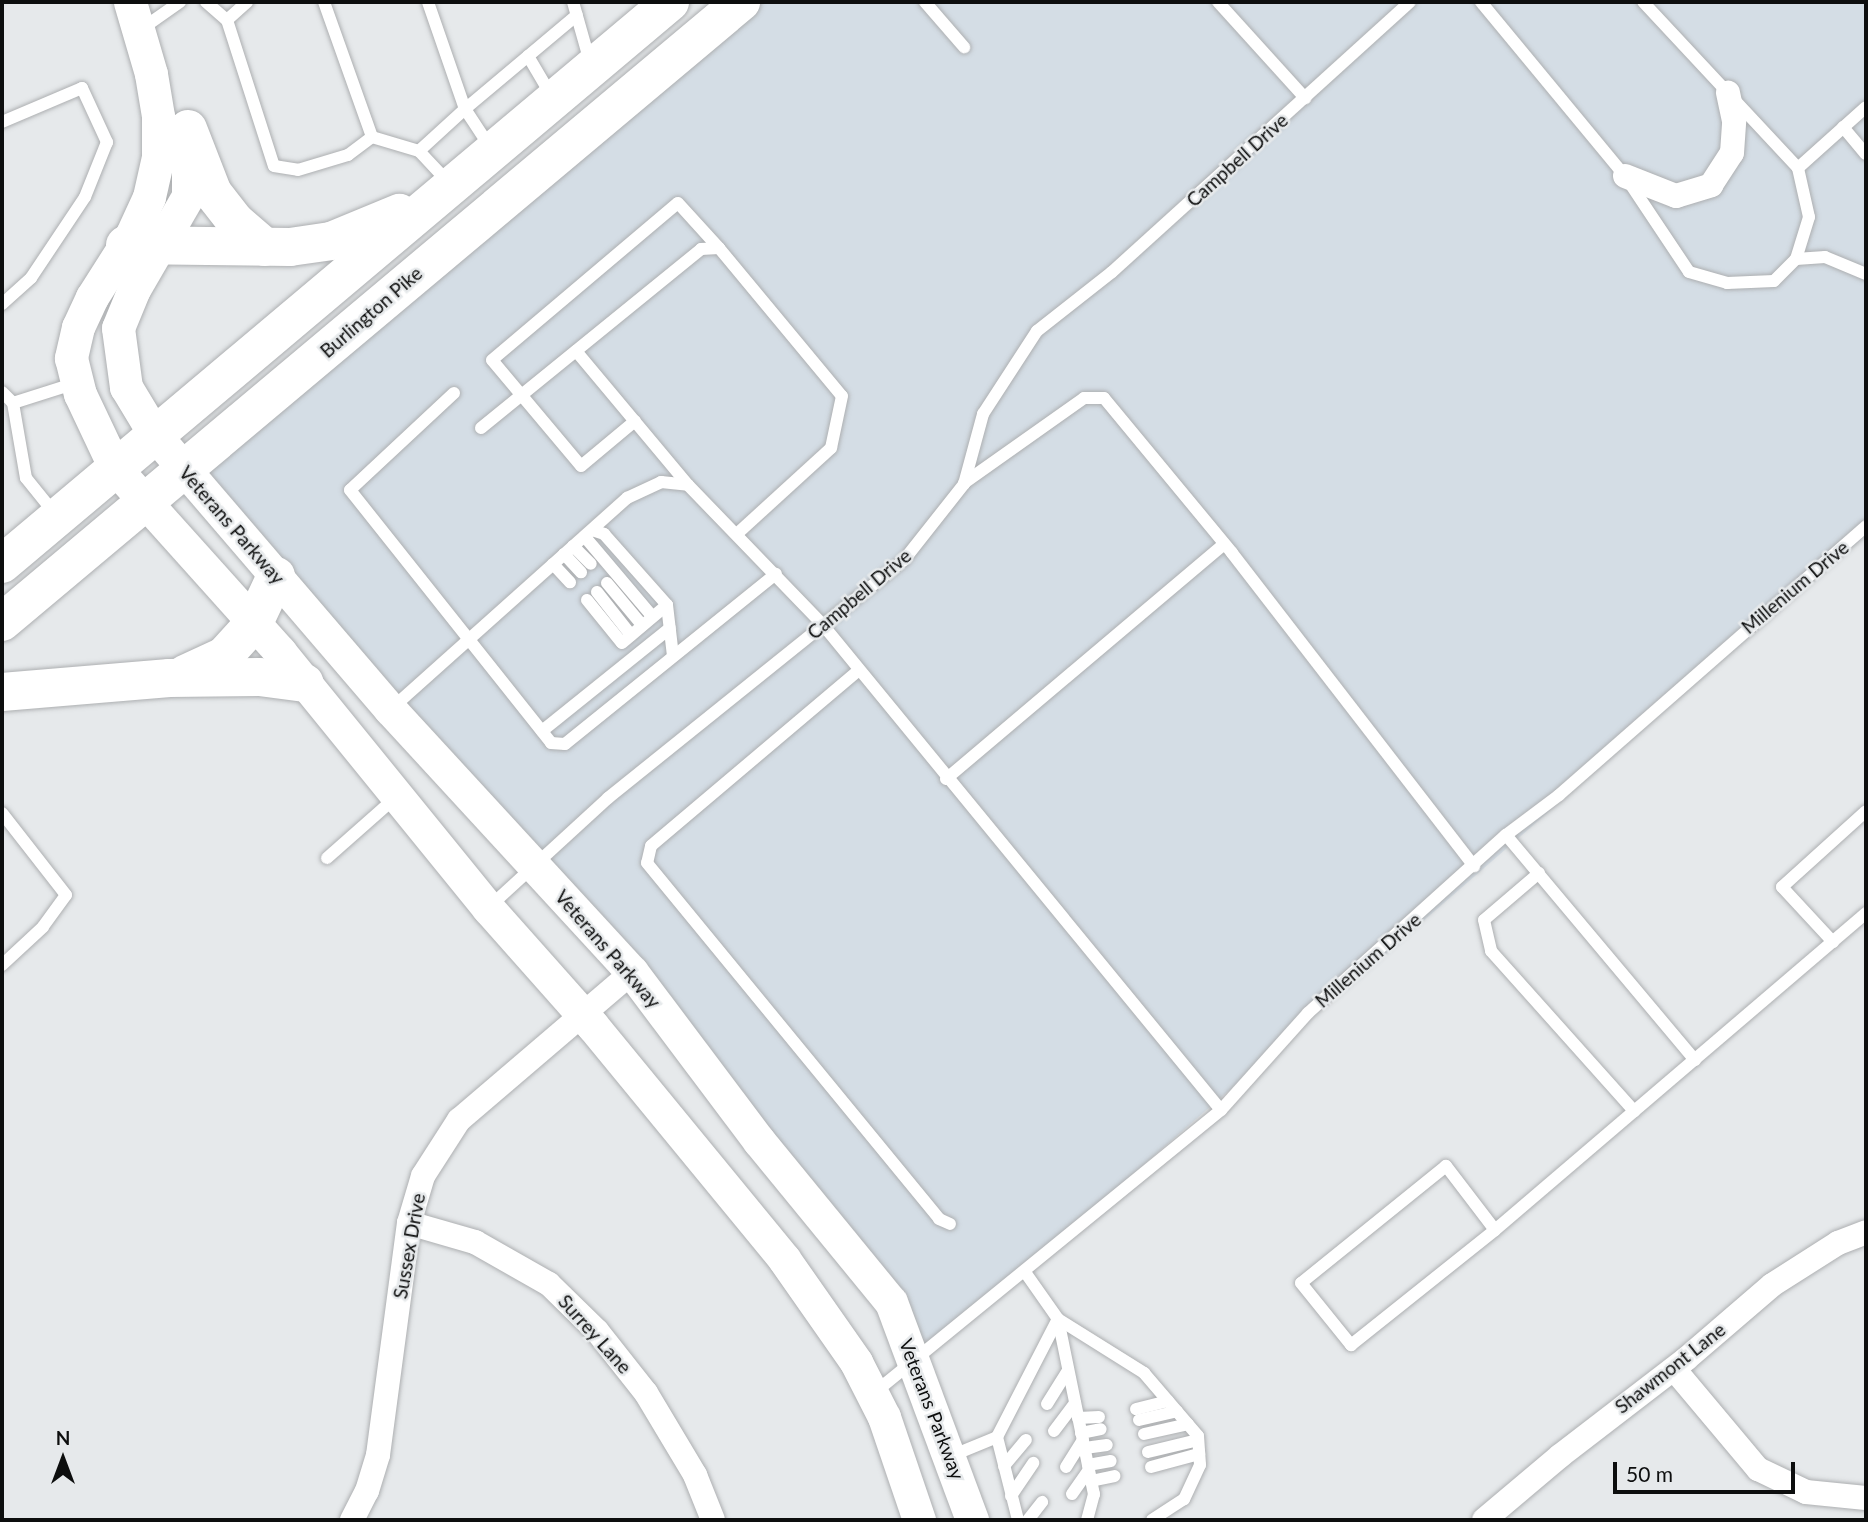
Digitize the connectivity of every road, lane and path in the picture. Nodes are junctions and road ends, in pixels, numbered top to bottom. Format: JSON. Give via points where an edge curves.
{"nodes":[{"id":1,"x":180,"y":2,"type":"edge"},
{"id":2,"x":206,"y":2,"type":"edge"},
{"id":3,"x":247,"y":2,"type":"edge"},
{"id":4,"x":324,"y":2,"type":"edge"},
{"id":5,"x":428,"y":2,"type":"edge"},
{"id":6,"x":670,"y":2,"type":"edge"},
{"id":7,"x":741,"y":2,"type":"edge"},
{"id":8,"x":925,"y":2,"type":"edge"},
{"id":9,"x":1218,"y":2,"type":"edge"},
{"id":10,"x":1410,"y":2,"type":"edge"},
{"id":11,"x":1481,"y":2,"type":"edge"},
{"id":12,"x":1643,"y":2,"type":"edge"},
{"id":13,"x":575,"y":8,"type":"edge"},
{"id":14,"x":135,"y":16,"type":"edge"},
{"id":15,"x":227,"y":20,"type":"junction"},
{"id":16,"x":964,"y":47,"type":"dead end"},
{"id":17,"x":528,"y":56,"type":"junction"},
{"id":18,"x":592,"y":67,"type":"junction"},
{"id":19,"x":1728,"y":93,"type":"junction"},
{"id":20,"x":1305,"y":98,"type":"junction"},
{"id":21,"x":554,"y":99,"type":"junction"},
{"id":22,"x":1866,"y":107,"type":"edge"},
{"id":23,"x":465,"y":109,"type":"junction"},
{"id":24,"x":2,"y":122,"type":"edge"},
{"id":25,"x":1843,"y":127,"type":"junction"},
{"id":26,"x":188,"y":129,"type":"junction"},
{"id":27,"x":372,"y":137,"type":"junction"},
{"id":28,"x":419,"y":150,"type":"junction"},
{"id":29,"x":493,"y":150,"type":"junction"},
{"id":30,"x":1866,"y":154,"type":"edge"},
{"id":31,"x":1798,"y":168,"type":"junction"},
{"id":32,"x":1625,"y":176,"type":"junction"},
{"id":33,"x":451,"y":186,"type":"junction"},
{"id":34,"x":142,"y":245,"type":"junction"},
{"id":35,"x":265,"y":247,"type":"junction"},
{"id":36,"x":719,"y":248,"type":"junction"},
{"id":37,"x":1796,"y":259,"type":"junction"},
{"id":38,"x":1866,"y":274,"type":"edge"},
{"id":39,"x":2,"y":304,"type":"edge"},
{"id":40,"x":576,"y":351,"type":"junction"},
{"id":41,"x":77,"y":382,"type":"junction"},
{"id":42,"x":2,"y":392,"type":"edge"},
{"id":43,"x":454,"y":393,"type":"dead end"},
{"id":44,"x":521,"y":395,"type":"junction"},
{"id":45,"x":13,"y":403,"type":"junction"},
{"id":46,"x":635,"y":421,"type":"junction"},
{"id":47,"x":481,"y":428,"type":"dead end"},
{"id":48,"x":155,"y":435,"type":"junction"},
{"id":49,"x":115,"y":468,"type":"junction"},
{"id":50,"x":185,"y":470,"type":"junction"},
{"id":51,"x":964,"y":484,"type":"junction"},
{"id":52,"x":688,"y":485,"type":"junction"},
{"id":53,"x":145,"y":504,"type":"junction"},
{"id":54,"x":57,"y":517,"type":"junction"},
{"id":55,"x":1866,"y":526,"type":"edge"},
{"id":56,"x":588,"y":533,"type":"junction"},
{"id":57,"x":738,"y":533,"type":"junction"},
{"id":58,"x":1224,"y":544,"type":"junction"},
{"id":59,"x":569,"y":550,"type":"junction"},
{"id":60,"x":2,"y":564,"type":"edge"},
{"id":61,"x":553,"y":564,"type":"junction"},
{"id":62,"x":586,"y":568,"type":"dead end"},
{"id":63,"x":776,"y":574,"type":"junction"},
{"id":64,"x":276,"y":576,"type":"junction"},
{"id":65,"x":570,"y":582,"type":"dead end"},
{"id":66,"x":667,"y":605,"type":"junction"},
{"id":67,"x":647,"y":620,"type":"junction"},
{"id":68,"x":2,"y":622,"type":"edge"},
{"id":69,"x":254,"y":623,"type":"junction"},
{"id":70,"x":823,"y":625,"type":"junction"},
{"id":71,"x":670,"y":628,"type":"junction"},
{"id":72,"x":469,"y":639,"type":"junction"},
{"id":73,"x":673,"y":656,"type":"junction"},
{"id":74,"x":859,"y":670,"type":"junction"},
{"id":75,"x":169,"y":678,"type":"junction"},
{"id":76,"x":305,"y":683,"type":"junction"},
{"id":77,"x":2,"y":692,"type":"edge"},
{"id":78,"x":390,"y":709,"type":"junction"},
{"id":79,"x":542,"y":731,"type":"junction"},
{"id":80,"x":946,"y":779,"type":"junction"},
{"id":81,"x":398,"y":796,"type":"junction"},
{"id":82,"x":1866,"y":811,"type":"edge"},
{"id":83,"x":2,"y":813,"type":"edge"},
{"id":84,"x":1506,"y":835,"type":"junction"},
{"id":85,"x":327,"y":858,"type":"dead end"},
{"id":86,"x":533,"y":863,"type":"junction"},
{"id":87,"x":1474,"y":866,"type":"junction"},
{"id":88,"x":1539,"y":873,"type":"junction"},
{"id":89,"x":488,"y":908,"type":"junction"},
{"id":90,"x":1866,"y":913,"type":"edge"},
{"id":91,"x":1833,"y":942,"type":"junction"},
{"id":92,"x":2,"y":965,"type":"edge"},
{"id":93,"x":632,"y":972,"type":"junction"},
{"id":94,"x":582,"y":1014,"type":"junction"},
{"id":95,"x":1695,"y":1060,"type":"junction"},
{"id":96,"x":1221,"y":1110,"type":"junction"},
{"id":97,"x":1634,"y":1111,"type":"junction"},
{"id":98,"x":409,"y":1223,"type":"junction"},
{"id":99,"x":950,"y":1224,"type":"dead end"},
{"id":100,"x":1495,"y":1230,"type":"junction"},
{"id":101,"x":1866,"y":1232,"type":"edge"},
{"id":102,"x":1025,"y":1272,"type":"junction"},
{"id":103,"x":1058,"y":1319,"type":"junction"},
{"id":104,"x":915,"y":1364,"type":"junction"},
{"id":105,"x":1674,"y":1369,"type":"junction"},
{"id":106,"x":1068,"y":1371,"type":"junction"},
{"id":107,"x":873,"y":1394,"type":"junction"},
{"id":108,"x":1075,"y":1403,"type":"junction"},
{"id":109,"x":1047,"y":1404,"type":"dead end"},
{"id":110,"x":1172,"y":1406,"type":"junction"},
{"id":111,"x":1138,"y":1415,"type":"dead end"},
{"id":112,"x":1078,"y":1418,"type":"junction"},
{"id":113,"x":1188,"y":1424,"type":"junction"},
{"id":114,"x":1055,"y":1430,"type":"dead end"},
{"id":115,"x":1143,"y":1434,"type":"dead end"},
{"id":116,"x":997,"y":1437,"type":"junction"},
{"id":117,"x":1026,"y":1440,"type":"dead end"},
{"id":118,"x":1083,"y":1440,"type":"junction"},
{"id":119,"x":1107,"y":1445,"type":"dead end"},
{"id":120,"x":1148,"y":1452,"type":"dead end"},
{"id":121,"x":1199,"y":1453,"type":"junction"},
{"id":122,"x":951,"y":1456,"type":"junction"},
{"id":123,"x":1111,"y":1461,"type":"dead end"},
{"id":124,"x":1033,"y":1463,"type":"dead end"},
{"id":125,"x":1004,"y":1466,"type":"junction"},
{"id":126,"x":1066,"y":1467,"type":"dead end"},
{"id":127,"x":1151,"y":1467,"type":"dead end"},
{"id":128,"x":1090,"y":1472,"type":"junction"},
{"id":129,"x":1114,"y":1476,"type":"dead end"},
{"id":130,"x":1072,"y":1494,"type":"dead end"},
{"id":131,"x":1011,"y":1496,"type":"junction"},
{"id":132,"x":1866,"y":1498,"type":"edge"},
{"id":133,"x":1042,"y":1502,"type":"dead end"},
{"id":134,"x":352,"y":1520,"type":"edge"},
{"id":135,"x":713,"y":1520,"type":"edge"},
{"id":136,"x":919,"y":1520,"type":"edge"},
{"id":137,"x":972,"y":1520,"type":"edge"},
{"id":138,"x":1018,"y":1520,"type":"edge"},
{"id":139,"x":1028,"y":1520,"type":"edge"},
{"id":140,"x":1087,"y":1520,"type":"edge"},
{"id":141,"x":1152,"y":1520,"type":"edge"},
{"id":142,"x":1484,"y":1520,"type":"edge"}],
"edges":[{"from":1,"to":14,"type":"lane"},
{"from":2,"to":15,"type":"lane"},
{"from":3,"to":15,"type":"lane"},
{"from":4,"to":27,"type":"lane"},
{"from":5,"to":23,"type":"lane"},
{"from":6,"to":18,"type":"highway"},
{"from":7,"to":50,"type":"highway","name":"Burlington Pike"},
{"from":8,"to":16,"type":"lane"},
{"from":9,"to":20,"type":"lane"},
{"from":10,"to":20,"type":"lane","name":"Campbell Drive"},
{"from":11,"to":32,"type":"lane"},
{"from":12,"to":19,"type":"lane"},
{"from":13,"to":17,"type":"lane"},
{"from":13,"to":18,"type":"lane"},
{"from":14,"to":26,"type":"main road"},
{"from":14,"to":34,"type":"main road","via":[[158,116],[158,158]]},
{"from":15,"to":27,"type":"lane","via":[[274,166],[298,170],[348,155]]},
{"from":17,"to":21,"type":"lane"},
{"from":17,"to":23,"type":"lane"},
{"from":18,"to":21,"type":"highway"},
{"from":19,"to":31,"type":"lane"},
{"from":19,"to":32,"type":"street","via":[[1734,121],[1732,153],[1711,185],[1676,196]]},
{"from":20,"to":51,"type":"lane","name":"Campbell Drive","via":[[1112,272],[1037,331],[983,414]]},
{"from":21,"to":29,"type":"highway"},
{"from":22,"to":25,"type":"lane"},
{"from":23,"to":28,"type":"lane"},
{"from":23,"to":29,"type":"lane"},
{"from":24,"to":39,"type":"lane","via":[[82,88],[107,142],[85,197],[31,278]]},
{"from":25,"to":30,"type":"lane"},
{"from":25,"to":31,"type":"lane"},
{"from":26,"to":34,"type":"main road","via":[[188,196]]},
{"from":26,"to":35,"type":"highway","via":[[213,193],[236,222]]},
{"from":27,"to":28,"type":"lane"},
{"from":28,"to":33,"type":"lane"},
{"from":29,"to":33,"type":"highway"},
{"from":31,"to":37,"type":"lane","via":[[1809,217]]},
{"from":32,"to":37,"type":"lane","via":[[1689,272],[1727,283],[1774,281]]},
{"from":33,"to":35,"type":"highway","via":[[372,227],[331,241]]},
{"from":33,"to":48,"type":"highway"},
{"from":34,"to":35,"type":"highway"},
{"from":34,"to":41,"type":"main road","via":[[78,327],[71,358]]},
{"from":34,"to":48,"type":"main road","name":"Veterans Parkway","via":[[118,328],[126,387]]},
{"from":36,"to":40,"type":"lane","via":[[701,249]]},
{"from":36,"to":44,"type":"lane","via":[[678,204],[492,360]]},
{"from":36,"to":57,"type":"lane","via":[[842,396],[831,449]]},
{"from":37,"to":38,"type":"lane","via":[[1825,257]]},
{"from":40,"to":44,"type":"lane"},
{"from":40,"to":46,"type":"lane"},
{"from":41,"to":45,"type":"lane"},
{"from":41,"to":49,"type":"main road"},
{"from":42,"to":45,"type":"lane"},
{"from":43,"to":72,"type":"lane","via":[[350,490]]},
{"from":44,"to":46,"type":"lane","via":[[581,466]]},
{"from":44,"to":47,"type":"lane"},
{"from":45,"to":54,"type":"lane","via":[[26,478]]},
{"from":46,"to":52,"type":"lane"},
{"from":48,"to":49,"type":"highway"},
{"from":48,"to":50,"type":"main road","name":"Veterans Parkway"},
{"from":49,"to":53,"type":"main road"},
{"from":49,"to":54,"type":"highway"},
{"from":50,"to":53,"type":"highway","name":"Burlington Pike"},
{"from":50,"to":64,"type":"main road","name":"Veterans Parkway"},
{"from":51,"to":58,"type":"lane","via":[[1084,398],[1104,398]]},
{"from":51,"to":70,"type":"lane","name":"Campbell Drive","via":[[904,560]]},
{"from":52,"to":56,"type":"lane","via":[[662,482],[627,498]]},
{"from":52,"to":57,"type":"lane"},
{"from":53,"to":68,"type":"highway","name":"Burlington Pike"},
{"from":53,"to":69,"type":"main road"},
{"from":54,"to":60,"type":"highway"},
{"from":55,"to":84,"type":"lane","name":"Millenium Drive","via":[[1559,795]]},
{"from":56,"to":59,"type":"lane"},
{"from":56,"to":66,"type":"lane","via":[[604,534]]},
{"from":56,"to":67,"type":"lane"},
{"from":57,"to":63,"type":"lane"},
{"from":58,"to":80,"type":"lane"},
{"from":58,"to":87,"type":"lane"},
{"from":59,"to":61,"type":"lane"},
{"from":59,"to":62,"type":"lane"},
{"from":61,"to":65,"type":"lane"},
{"from":61,"to":72,"type":"lane"},
{"from":63,"to":70,"type":"lane"},
{"from":63,"to":73,"type":"lane"},
{"from":64,"to":69,"type":"highway"},
{"from":64,"to":78,"type":"main road","name":"Veterans Parkway"},
{"from":66,"to":67,"type":"lane"},
{"from":66,"to":71,"type":"lane"},
{"from":67,"to":67,"type":"lane","via":[[597,592],[627,639]]},
{"from":69,"to":75,"type":"highway","via":[[211,665]]},
{"from":69,"to":76,"type":"main road"},
{"from":70,"to":74,"type":"lane"},
{"from":70,"to":86,"type":"lane","name":"Campbell Drive"},
{"from":71,"to":73,"type":"lane"},
{"from":71,"to":79,"type":"lane"},
{"from":72,"to":78,"type":"lane"},
{"from":72,"to":79,"type":"lane"},
{"from":73,"to":79,"type":"lane","via":[[565,744],[551,743]]},
{"from":74,"to":80,"type":"lane"},
{"from":74,"to":99,"type":"lane","via":[[651,846],[647,863],[939,1219]]},
{"from":75,"to":76,"type":"highway","via":[[258,677]]},
{"from":75,"to":77,"type":"highway"},
{"from":76,"to":81,"type":"main road"},
{"from":78,"to":86,"type":"main road","name":"Veterans Parkway"},
{"from":80,"to":96,"type":"lane"},
{"from":81,"to":85,"type":"lane"},
{"from":81,"to":89,"type":"main road"},
{"from":82,"to":91,"type":"lane","via":[[1782,887]]},
{"from":83,"to":92,"type":"lane","via":[[66,895],[43,927]]},
{"from":84,"to":87,"type":"lane","name":"Millenium Drive"},
{"from":84,"to":88,"type":"lane"},
{"from":86,"to":89,"type":"lane","name":"Campbell Drive"},
{"from":86,"to":93,"type":"main road","name":"Veterans Parkway"},
{"from":87,"to":96,"type":"lane","name":"Millenium Drive","via":[[1308,1013]]},
{"from":88,"to":95,"type":"lane"},
{"from":88,"to":97,"type":"lane","via":[[1484,920],[1491,951]]},
{"from":89,"to":94,"type":"main road"},
{"from":90,"to":91,"type":"lane"},
{"from":91,"to":95,"type":"lane"},
{"from":93,"to":94,"type":"street","name":"Sussex Drive"},
{"from":93,"to":104,"type":"main road","name":"Veterans Parkway","via":[[760,1141],[891,1302]]},
{"from":94,"to":98,"type":"street","name":"Sussex Drive","via":[[459,1120],[423,1176]]},
{"from":94,"to":107,"type":"main road","via":[[784,1259]]},
{"from":95,"to":97,"type":"lane"},
{"from":96,"to":102,"type":"lane","name":"Millenium Drive"},
{"from":97,"to":100,"type":"lane"},
{"from":98,"to":134,"type":"street","name":"Sussex Drive","via":[[378,1455]]},
{"from":98,"to":135,"type":"street","name":"Surrey Lane","via":[[475,1242],[549,1284],[597,1331],[646,1393],[695,1475]]},
{"from":100,"to":100,"type":"lane","via":[[1446,1166],[1301,1283],[1351,1345]]},
{"from":101,"to":105,"type":"street","name":"Shawmont Lane","via":[[1838,1243],[1772,1285]]},
{"from":102,"to":103,"type":"lane"},
{"from":102,"to":104,"type":"lane","name":"Millenium Drive"},
{"from":103,"to":106,"type":"lane"},
{"from":103,"to":110,"type":"lane","via":[[1144,1373]]},
{"from":103,"to":116,"type":"lane"},
{"from":104,"to":107,"type":"lane","name":"Millenium Drive"},
{"from":104,"to":122,"type":"main road","name":"Veterans Parkway"},
{"from":105,"to":132,"type":"street","via":[[1758,1469],[1806,1492]]},
{"from":105,"to":142,"type":"street","name":"Shawmont Lane"},
{"from":106,"to":108,"type":"lane"},
{"from":106,"to":109,"type":"lane"},
{"from":107,"to":136,"type":"main road"},
{"from":108,"to":112,"type":"lane"},
{"from":108,"to":114,"type":"lane"},
{"from":110,"to":111,"type":"lane"},
{"from":110,"to":113,"type":"lane"},
{"from":112,"to":118,"type":"lane"},
{"from":112,"to":118,"type":"lane","via":[[1100,1423]]},
{"from":113,"to":115,"type":"lane"},
{"from":113,"to":121,"type":"lane"},
{"from":116,"to":122,"type":"lane"},
{"from":116,"to":125,"type":"lane"},
{"from":117,"to":125,"type":"lane"},
{"from":118,"to":119,"type":"lane"},
{"from":118,"to":126,"type":"lane"},
{"from":118,"to":128,"type":"lane"},
{"from":120,"to":121,"type":"lane"},
{"from":121,"to":127,"type":"lane"},
{"from":121,"to":141,"type":"lane","via":[[1184,1499]]},
{"from":122,"to":137,"type":"main road","name":"Veterans Parkway"},
{"from":123,"to":128,"type":"lane"},
{"from":124,"to":131,"type":"lane"},
{"from":125,"to":131,"type":"lane"},
{"from":128,"to":129,"type":"lane"},
{"from":128,"to":130,"type":"lane"},
{"from":128,"to":140,"type":"lane","via":[[1094,1494]]},
{"from":131,"to":138,"type":"lane"},
{"from":133,"to":139,"type":"lane"}]}
